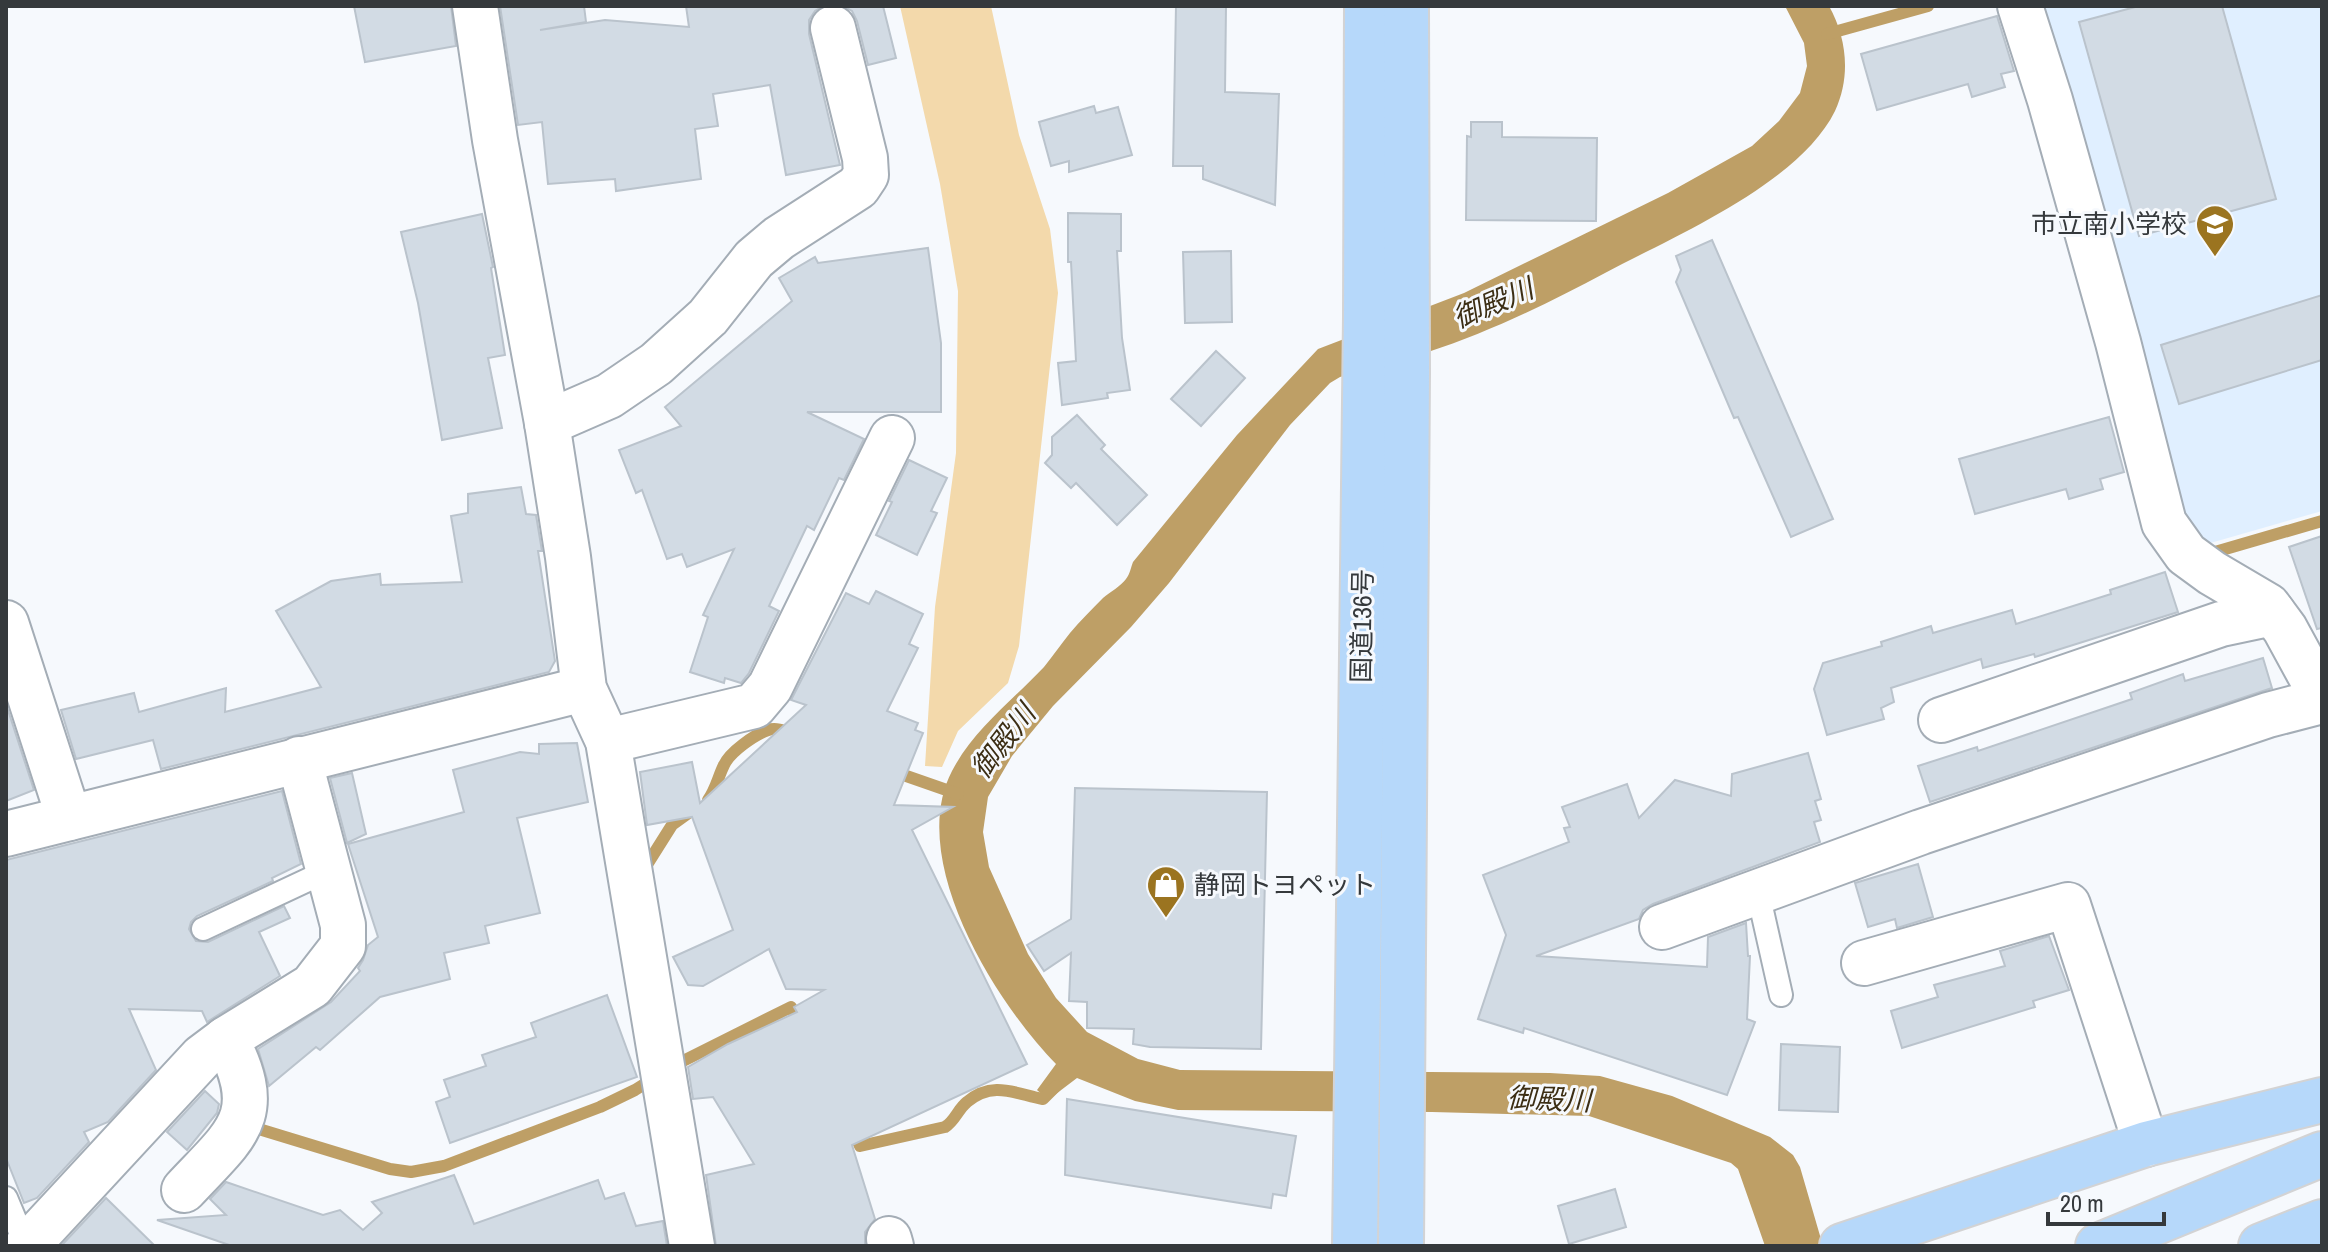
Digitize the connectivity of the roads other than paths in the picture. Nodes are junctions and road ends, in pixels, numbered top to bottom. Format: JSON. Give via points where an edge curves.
{"nodes":[{"id":1,"x":475,"y":6,"type":"edge"},
{"id":2,"x":1367,"y":6,"type":"edge"},
{"id":3,"x":1406,"y":6,"type":"edge"},
{"id":4,"x":2020,"y":6,"type":"edge"},
{"id":5,"x":833,"y":28,"type":"dead end"},
{"id":6,"x":1387,"y":313,"type":"junction"},
{"id":7,"x":1386,"y":374,"type":"junction"},
{"id":8,"x":547,"y":423,"type":"junction"},
{"id":9,"x":892,"y":438,"type":"dead end"},
{"id":10,"x":2273,"y":613,"type":"junction"},
{"id":11,"x":6,"y":623,"type":"edge"},
{"id":12,"x":2318,"y":685,"type":"edge"},
{"id":13,"x":584,"y":689,"type":"junction"},
{"id":14,"x":1941,"y":720,"type":"dead end"},
{"id":15,"x":608,"y":741,"type":"junction"},
{"id":16,"x":299,"y":759,"type":"junction"},
{"id":17,"x":69,"y":818,"type":"junction"},
{"id":18,"x":6,"y":834,"type":"edge"},
{"id":19,"x":329,"y":870,"type":"junction"},
{"id":20,"x":1758,"y":893,"type":"junction"},
{"id":21,"x":1662,"y":927,"type":"dead end"},
{"id":22,"x":203,"y":929,"type":"dead end"},
{"id":23,"x":1864,"y":963,"type":"dead end"},
{"id":24,"x":1781,"y":995,"type":"dead end"},
{"id":25,"x":226,"y":1039,"type":"junction"},
{"id":26,"x":2322,"y":1100,"type":"edge"},
{"id":27,"x":2146,"y":1144,"type":"junction"},
{"id":28,"x":2322,"y":1154,"type":"edge"},
{"id":29,"x":184,"y":1190,"type":"dead end"},
{"id":30,"x":6,"y":1198,"type":"edge"},
{"id":31,"x":1402,"y":1200,"type":"junction"},
{"id":32,"x":2322,"y":1222,"type":"edge"},
{"id":33,"x":27,"y":1246,"type":"edge"},
{"id":34,"x":692,"y":1246,"type":"edge"},
{"id":35,"x":1355,"y":1246,"type":"edge"},
{"id":36,"x":1401,"y":1246,"type":"edge"},
{"id":37,"x":1417,"y":1246,"type":"edge"},
{"id":38,"x":1842,"y":1246,"type":"edge"},
{"id":39,"x":2098,"y":1246,"type":"edge"},
{"id":40,"x":2261,"y":1246,"type":"edge"}],
"edges":[{"from":1,"to":8,"type":"street"},
{"from":2,"to":6,"type":"highway","name":"国道136号"},
{"from":3,"to":6,"type":"highway","name":"国道136号"},
{"from":4,"to":10,"type":"street","via":[[2110,311],[2164,523],[2186,554]]},
{"from":5,"to":8,"type":"street","via":[[865,158],[866,175],[858,187],[754,259],[708,317],[656,364],[609,396]]},
{"from":6,"to":7,"type":"highway","name":"国道136号"},
{"from":7,"to":31,"type":"highway","name":"国道136号"},
{"from":7,"to":35,"type":"highway","name":"国道136号"},
{"from":8,"to":13,"type":"street"},
{"from":9,"to":15,"type":"street","via":[[770,687],[754,706]]},
{"from":10,"to":12,"type":"street"},
{"from":10,"to":14,"type":"street","via":[[2221,624]]},
{"from":11,"to":17,"type":"street"},
{"from":12,"to":20,"type":"street","via":[[2268,715]]},
{"from":13,"to":15,"type":"street"},
{"from":13,"to":16,"type":"street"},
{"from":15,"to":34,"type":"street"},
{"from":16,"to":17,"type":"street"},
{"from":16,"to":19,"type":"street"},
{"from":17,"to":18,"type":"street"},
{"from":19,"to":22,"type":"lane"},
{"from":19,"to":25,"type":"street","via":[[343,946],[312,986]]},
{"from":20,"to":21,"type":"street"},
{"from":20,"to":24,"type":"lane"},
{"from":23,"to":27,"type":"street","via":[[2068,905]]},
{"from":25,"to":29,"type":"street","via":[[240,1066],[246,1106],[233,1137]]},
{"from":25,"to":33,"type":"street","via":[[202,1057]]},
{"from":26,"to":27,"type":"highway"},
{"from":27,"to":38,"type":"highway"},
{"from":28,"to":39,"type":"highway"},
{"from":30,"to":33,"type":"lane"},
{"from":31,"to":36,"type":"highway","name":"国道136号"},
{"from":31,"to":37,"type":"highway"},
{"from":32,"to":40,"type":"highway"}]}
